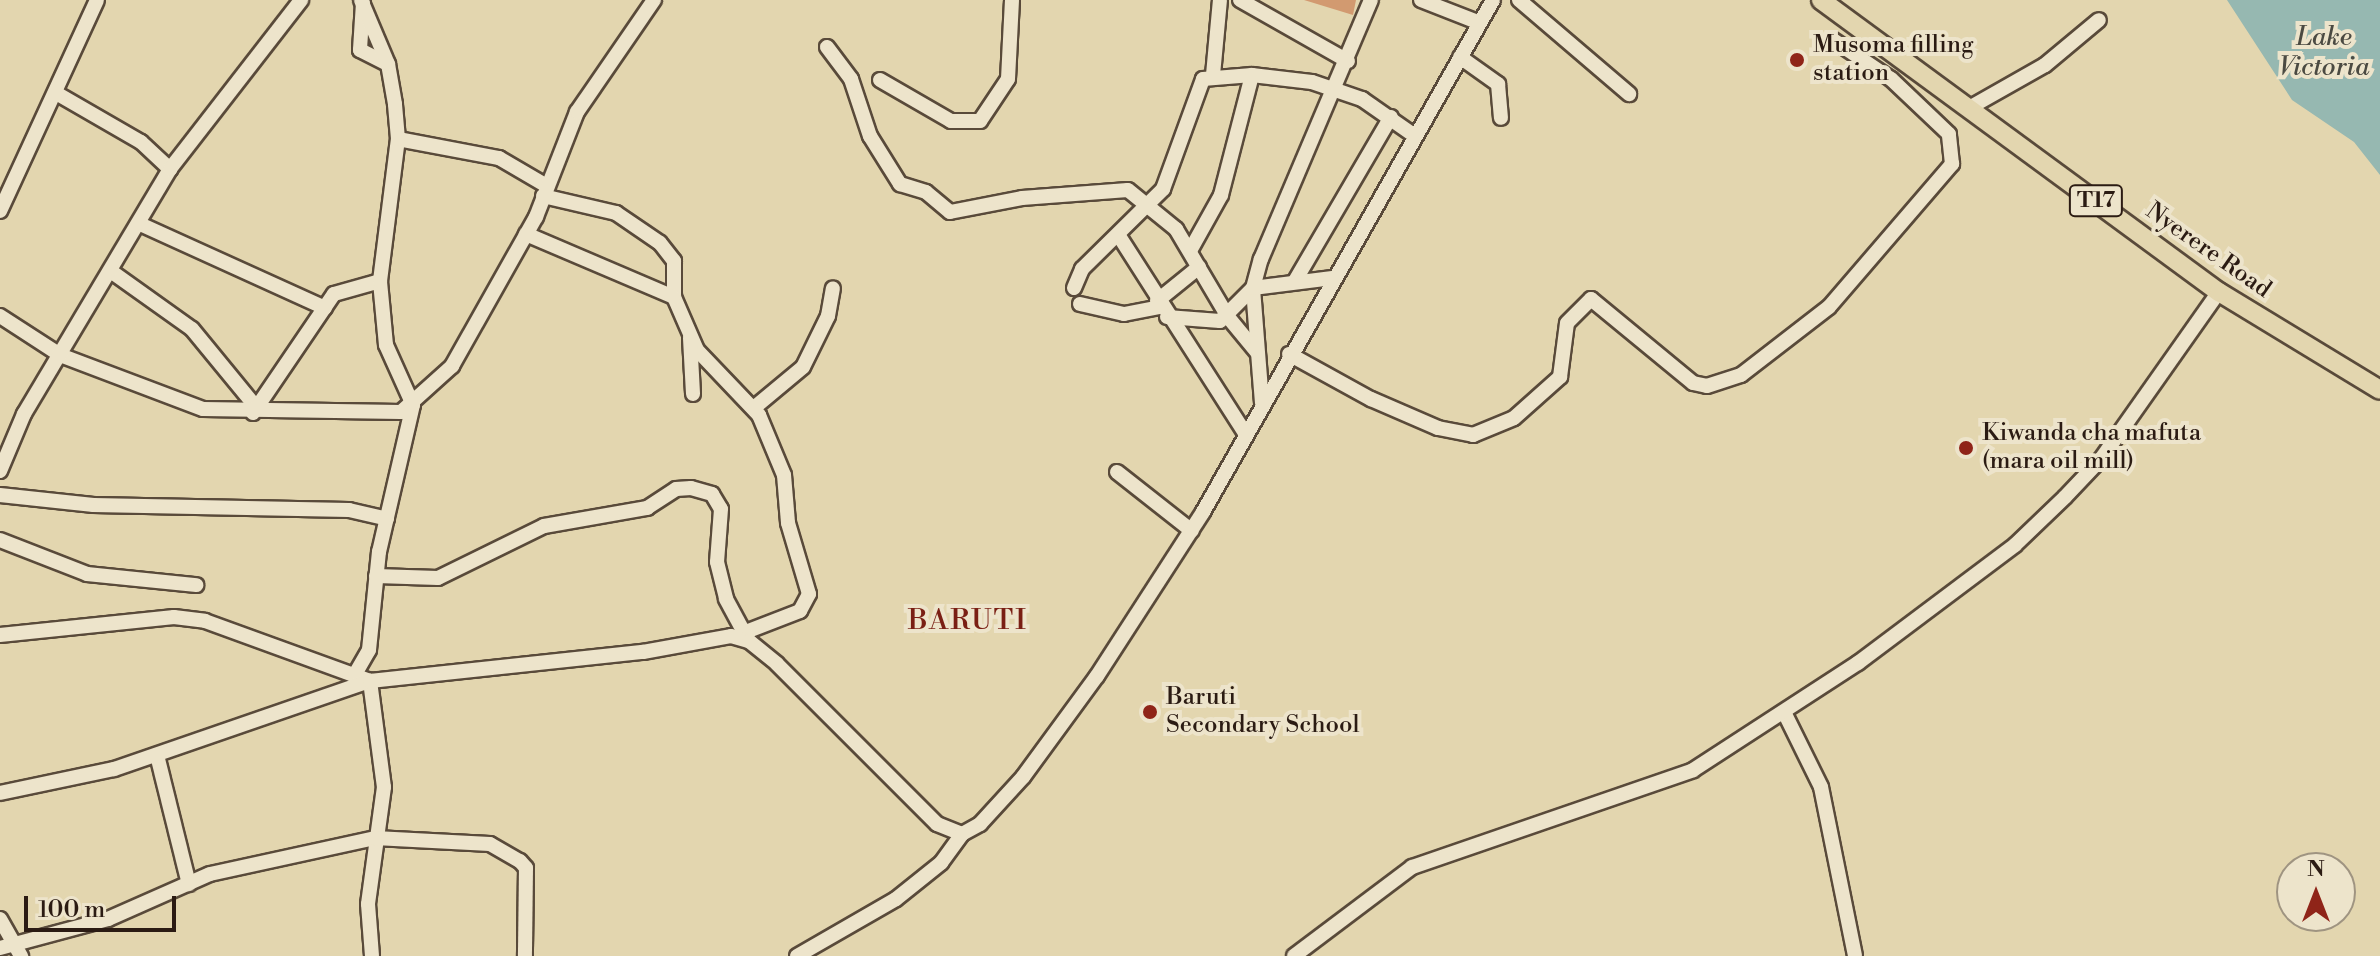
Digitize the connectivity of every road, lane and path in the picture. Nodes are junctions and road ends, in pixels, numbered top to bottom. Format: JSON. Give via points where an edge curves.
{"nodes":[{"id":1,"x":97,"y":0,"type":"edge"},
{"id":2,"x":301,"y":0,"type":"edge"},
{"id":3,"x":654,"y":0,"type":"edge"},
{"id":4,"x":1012,"y":0,"type":"edge"},
{"id":5,"x":1220,"y":0,"type":"edge"},
{"id":6,"x":1240,"y":0,"type":"edge"},
{"id":7,"x":1371,"y":0,"type":"edge"},
{"id":8,"x":1421,"y":0,"type":"edge"},
{"id":9,"x":1493,"y":0,"type":"edge"},
{"id":10,"x":1519,"y":0,"type":"edge"},
{"id":11,"x":1821,"y":0,"type":"edge"},
{"id":12,"x":362,"y":2,"type":"edge"},
{"id":13,"x":2099,"y":20,"type":"dead end"},
{"id":14,"x":1480,"y":23,"type":"junction"},
{"id":15,"x":1832,"y":39,"type":"dead end"},
{"id":16,"x":827,"y":47,"type":"dead end"},
{"id":17,"x":1460,"y":57,"type":"junction"},
{"id":18,"x":1348,"y":61,"type":"junction"},
{"id":19,"x":388,"y":64,"type":"junction"},
{"id":20,"x":1213,"y":75,"type":"junction"},
{"id":21,"x":1252,"y":75,"type":"junction"},
{"id":22,"x":880,"y":80,"type":"dead end"},
{"id":23,"x":1337,"y":89,"type":"junction"},
{"id":24,"x":56,"y":93,"type":"junction"},
{"id":25,"x":1629,"y":94,"type":"dead end"},
{"id":26,"x":1969,"y":108,"type":"junction"},
{"id":27,"x":1391,"y":117,"type":"junction"},
{"id":28,"x":1501,"y":118,"type":"dead end"},
{"id":29,"x":1415,"y":136,"type":"junction"},
{"id":30,"x":398,"y":139,"type":"junction"},
{"id":31,"x":170,"y":169,"type":"junction"},
{"id":32,"x":544,"y":190,"type":"junction"},
{"id":33,"x":1152,"y":204,"type":"junction"},
{"id":34,"x":0,"y":211,"type":"edge"},
{"id":35,"x":140,"y":224,"type":"junction"},
{"id":36,"x":526,"y":234,"type":"junction"},
{"id":37,"x":1119,"y":236,"type":"junction"},
{"id":38,"x":1191,"y":249,"type":"junction"},
{"id":39,"x":1199,"y":267,"type":"junction"},
{"id":40,"x":112,"y":272,"type":"junction"},
{"id":41,"x":1332,"y":278,"type":"junction"},
{"id":42,"x":380,"y":281,"type":"junction"},
{"id":43,"x":1295,"y":281,"type":"junction"},
{"id":44,"x":833,"y":288,"type":"dead end"},
{"id":45,"x":1074,"y":288,"type":"dead end"},
{"id":46,"x":1253,"y":288,"type":"junction"},
{"id":47,"x":2219,"y":292,"type":"junction"},
{"id":48,"x":674,"y":297,"type":"junction"},
{"id":49,"x":1080,"y":304,"type":"dead end"},
{"id":50,"x":325,"y":308,"type":"junction"},
{"id":51,"x":1162,"y":308,"type":"junction"},
{"id":52,"x":0,"y":316,"type":"edge"},
{"id":53,"x":1228,"y":317,"type":"junction"},
{"id":54,"x":690,"y":337,"type":"junction"},
{"id":55,"x":1257,"y":352,"type":"junction"},
{"id":56,"x":1289,"y":354,"type":"junction"},
{"id":57,"x":60,"y":355,"type":"junction"},
{"id":58,"x":2380,"y":390,"type":"edge"},
{"id":59,"x":693,"y":394,"type":"dead end"},
{"id":60,"x":1262,"y":403,"type":"junction"},
{"id":61,"x":413,"y":405,"type":"junction"},
{"id":62,"x":755,"y":407,"type":"junction"},
{"id":63,"x":255,"y":411,"type":"junction"},
{"id":64,"x":1245,"y":433,"type":"junction"},
{"id":65,"x":0,"y":471,"type":"edge"},
{"id":66,"x":1117,"y":472,"type":"dead end"},
{"id":67,"x":0,"y":495,"type":"edge"},
{"id":68,"x":387,"y":519,"type":"junction"},
{"id":69,"x":1192,"y":531,"type":"junction"},
{"id":70,"x":0,"y":540,"type":"edge"},
{"id":71,"x":376,"y":576,"type":"junction"},
{"id":72,"x":196,"y":585,"type":"dead end"},
{"id":73,"x":0,"y":635,"type":"edge"},
{"id":74,"x":746,"y":637,"type":"junction"},
{"id":75,"x":354,"y":676,"type":"junction"},
{"id":76,"x":370,"y":681,"type":"junction"},
{"id":77,"x":1785,"y":714,"type":"junction"},
{"id":78,"x":157,"y":755,"type":"junction"},
{"id":79,"x":0,"y":793,"type":"edge"},
{"id":80,"x":962,"y":834,"type":"junction"},
{"id":81,"x":375,"y":838,"type":"junction"},
{"id":82,"x":189,"y":884,"type":"junction"},
{"id":83,"x":0,"y":919,"type":"edge"},
{"id":84,"x":14,"y":941,"type":"junction"},
{"id":85,"x":0,"y":948,"type":"edge"},
{"id":86,"x":21,"y":956,"type":"edge"},
{"id":87,"x":372,"y":956,"type":"edge"},
{"id":88,"x":525,"y":956,"type":"edge"},
{"id":89,"x":797,"y":956,"type":"edge"},
{"id":90,"x":1294,"y":956,"type":"edge"},
{"id":91,"x":1855,"y":956,"type":"edge"}],
"edges":[{"from":1,"to":24,"type":"street"},
{"from":2,"to":31,"type":"street"},
{"from":3,"to":32,"type":"street","via":[[577,112]]},
{"from":4,"to":22,"type":"street","via":[[1008,79],[980,121],[951,121]]},
{"from":5,"to":20,"type":"street"},
{"from":6,"to":18,"type":"street"},
{"from":7,"to":18,"type":"street"},
{"from":8,"to":14,"type":"street"},
{"from":9,"to":14,"type":"street"},
{"from":10,"to":25,"type":"street"},
{"from":11,"to":26,"type":"main road","name":"Nyerere Road","number":"T17"},
{"from":12,"to":19,"type":"street"},
{"from":12,"to":19,"type":"street","via":[[360,50]]},
{"from":13,"to":26,"type":"street","via":[[2045,65]]},
{"from":14,"to":17,"type":"street"},
{"from":15,"to":56,"type":"street","via":[[1882,71],[1942,128],[1953,142],[1952,164],[1829,307],[1741,375],[1707,386],[1693,383],[1591,299],[1567,323],[1560,377],[1514,418],[1473,435],[1438,428],[1371,399]]},
{"from":16,"to":33,"type":"street","via":[[851,79],[870,136],[900,184],[926,192],[941,209],[1115,187]]},
{"from":17,"to":28,"type":"street","via":[[1498,84]]},
{"from":17,"to":29,"type":"street"},
{"from":18,"to":23,"type":"street"},
{"from":19,"to":30,"type":"street"},
{"from":20,"to":21,"type":"street"},
{"from":20,"to":33,"type":"street","via":[[1196,89],[1171,169]]},
{"from":21,"to":23,"type":"street"},
{"from":21,"to":38,"type":"street","via":[[1221,195]]},
{"from":23,"to":27,"type":"street"},
{"from":23,"to":46,"type":"street","via":[[1278,215]]},
{"from":24,"to":31,"type":"street","via":[[141,142]]},
{"from":24,"to":34,"type":"street"},
{"from":26,"to":47,"type":"main road","name":"Nyerere Road","number":"T17"},
{"from":27,"to":29,"type":"street"},
{"from":27,"to":43,"type":"street"},
{"from":29,"to":41,"type":"street"},
{"from":30,"to":32,"type":"street","via":[[499,158]]},
{"from":30,"to":42,"type":"street"},
{"from":31,"to":35,"type":"street"},
{"from":32,"to":36,"type":"street"},
{"from":32,"to":48,"type":"street","via":[[616,213],[648,233],[674,261]]},
{"from":33,"to":37,"type":"street"},
{"from":33,"to":38,"type":"street"},
{"from":35,"to":40,"type":"street"},
{"from":35,"to":50,"type":"street"},
{"from":36,"to":48,"type":"street"},
{"from":36,"to":61,"type":"street","via":[[452,366]]},
{"from":37,"to":45,"type":"street","via":[[1082,269]]},
{"from":37,"to":51,"type":"street"},
{"from":38,"to":39,"type":"street"},
{"from":39,"to":51,"type":"street"},
{"from":39,"to":53,"type":"street"},
{"from":40,"to":57,"type":"street"},
{"from":40,"to":63,"type":"street","via":[[192,329]]},
{"from":41,"to":43,"type":"street"},
{"from":41,"to":56,"type":"street"},
{"from":42,"to":50,"type":"street","via":[[340,290]]},
{"from":42,"to":61,"type":"street","via":[[386,345]]},
{"from":43,"to":46,"type":"street"},
{"from":44,"to":62,"type":"street","via":[[828,316],[803,367]]},
{"from":46,"to":53,"type":"street"},
{"from":46,"to":55,"type":"street"},
{"from":47,"to":58,"type":"main road","name":"Nyerere Road","number":"T17"},
{"from":47,"to":77,"type":"street","via":[[2101,459],[2042,521]]},
{"from":48,"to":54,"type":"street"},
{"from":49,"to":51,"type":"street","via":[[1124,314]]},
{"from":50,"to":63,"type":"street"},
{"from":51,"to":53,"type":"street","via":[[1213,322]]},
{"from":51,"to":64,"type":"street"},
{"from":52,"to":57,"type":"street"},
{"from":53,"to":55,"type":"street"},
{"from":54,"to":59,"type":"street"},
{"from":54,"to":62,"type":"street"},
{"from":55,"to":60,"type":"street"},
{"from":56,"to":60,"type":"street"},
{"from":57,"to":63,"type":"street","via":[[179,402]]},
{"from":57,"to":65,"type":"street","via":[[24,414]]},
{"from":60,"to":64,"type":"street"},
{"from":61,"to":63,"type":"street","via":[[395,413]]},
{"from":61,"to":68,"type":"street"},
{"from":62,"to":74,"type":"street","via":[[784,475],[788,523],[809,594],[800,611]]},
{"from":64,"to":69,"type":"street"},
{"from":66,"to":69,"type":"street"},
{"from":67,"to":68,"type":"street","via":[[93,505],[349,510]]},
{"from":68,"to":71,"type":"street"},
{"from":69,"to":80,"type":"street","via":[[1023,777],[980,824]]},
{"from":70,"to":72,"type":"street","via":[[87,574]]},
{"from":71,"to":74,"type":"street","via":[[438,578],[544,526],[647,508],[676,489],[691,488],[712,494],[721,509],[717,562],[726,599]]},
{"from":71,"to":75,"type":"street","via":[[369,650]]},
{"from":73,"to":75,"type":"street","via":[[174,617],[205,621]]},
{"from":74,"to":76,"type":"street"},
{"from":74,"to":80,"type":"street","via":[[937,824]]},
{"from":75,"to":76,"type":"street"},
{"from":76,"to":78,"type":"street"},
{"from":76,"to":81,"type":"street","via":[[384,776]]},
{"from":77,"to":90,"type":"street","via":[[1693,770],[1412,867]]},
{"from":77,"to":91,"type":"street","via":[[1821,787]]},
{"from":78,"to":79,"type":"street"},
{"from":78,"to":82,"type":"street"},
{"from":80,"to":89,"type":"street","via":[[912,888]]},
{"from":81,"to":82,"type":"street","via":[[227,870]]},
{"from":81,"to":87,"type":"street","via":[[368,904]]},
{"from":81,"to":88,"type":"street","via":[[490,844],[520,861],[526,868]]},
{"from":82,"to":84,"type":"street","via":[[78,929]]},
{"from":83,"to":84,"type":"street"},
{"from":84,"to":85,"type":"street"},
{"from":84,"to":86,"type":"street"}]}
